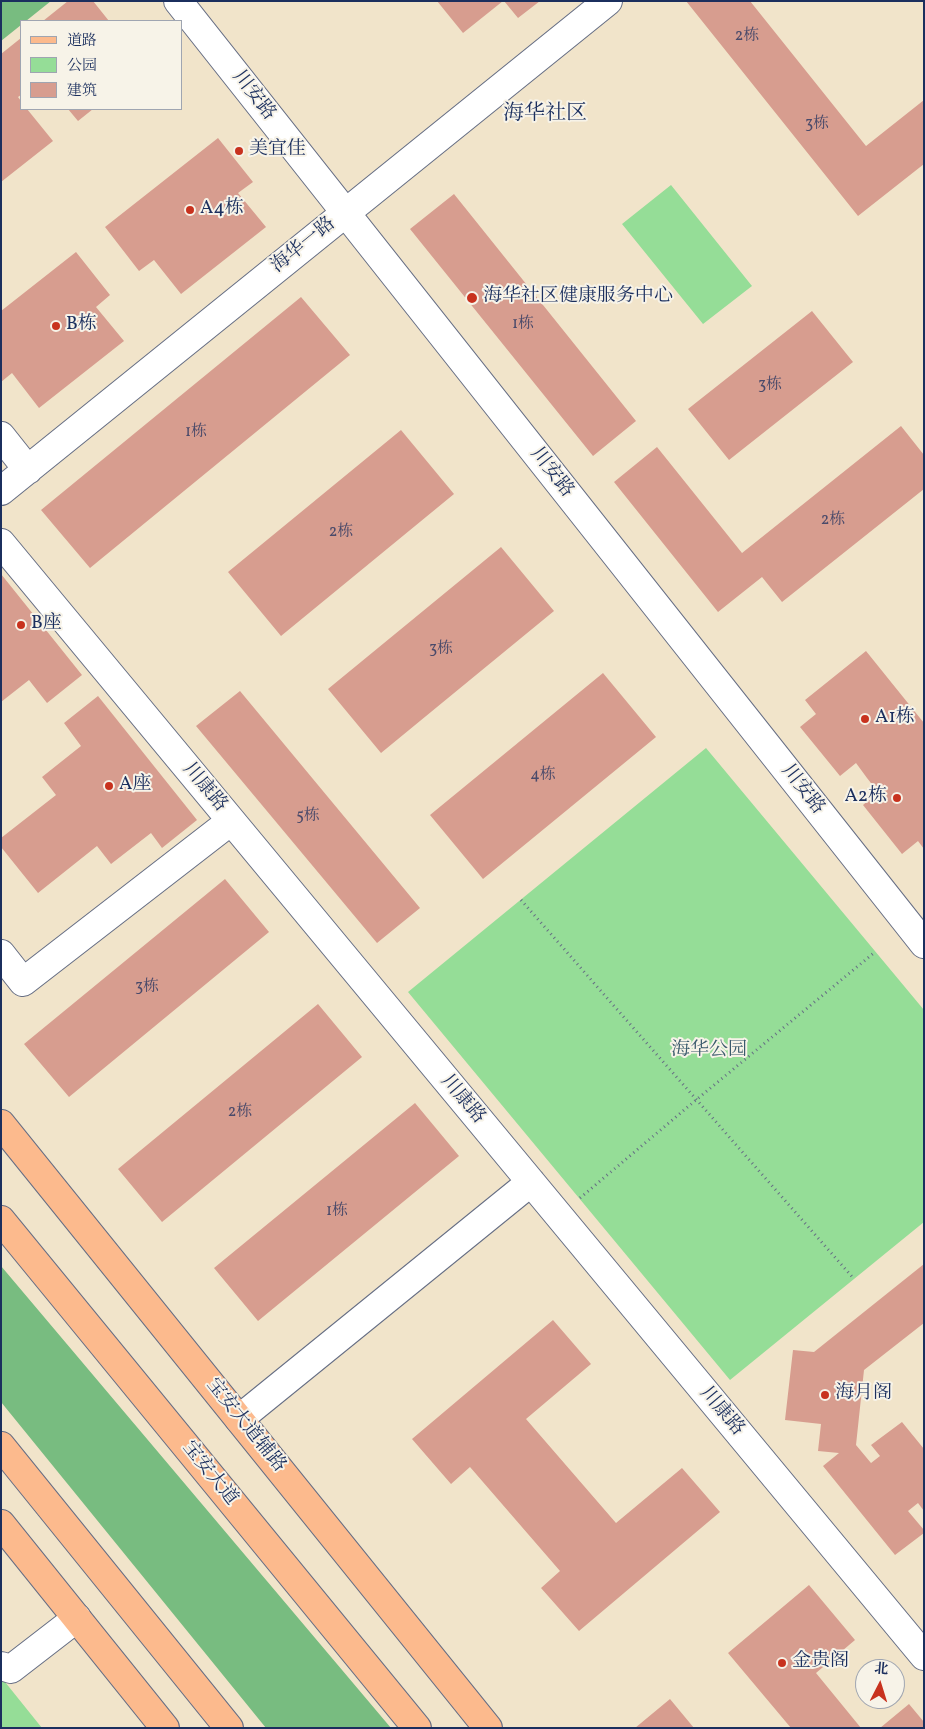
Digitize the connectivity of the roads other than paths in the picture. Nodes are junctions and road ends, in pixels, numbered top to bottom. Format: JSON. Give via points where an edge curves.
{"nodes":[{"id":1,"x":178,"y":1,"type":"edge"},
{"id":2,"x":608,"y":1,"type":"edge"},
{"id":3,"x":345,"y":212,"type":"junction"},
{"id":4,"x":1,"y":436,"type":"edge"},
{"id":5,"x":28,"y":470,"type":"junction"},
{"id":6,"x":1,"y":491,"type":"edge"},
{"id":7,"x":1,"y":544,"type":"edge"},
{"id":8,"x":231,"y":821,"type":"junction"},
{"id":9,"x":919,"y":929,"type":"edge"},
{"id":10,"x":1,"y":954,"type":"edge"},
{"id":11,"x":1,"y":1124,"type":"edge"},
{"id":12,"x":531,"y":1182,"type":"junction"},
{"id":13,"x":1,"y":1220,"type":"edge"},
{"id":14,"x":239,"y":1419,"type":"junction"},
{"id":15,"x":1,"y":1446,"type":"edge"},
{"id":16,"x":1,"y":1524,"type":"edge"},
{"id":17,"x":77,"y":1618,"type":"junction"},
{"id":18,"x":924,"y":1656,"type":"edge"},
{"id":19,"x":1,"y":1666,"type":"edge"},
{"id":20,"x":165,"y":1728,"type":"edge"},
{"id":21,"x":229,"y":1728,"type":"edge"},
{"id":22,"x":416,"y":1728,"type":"edge"},
{"id":23,"x":488,"y":1728,"type":"edge"}],
"edges":[{"from":1,"to":3,"type":"street","name":"川安路"},
{"from":2,"to":3,"type":"street","name":"海华一路"},
{"from":3,"to":5,"type":"street","name":"海华一路"},
{"from":3,"to":9,"type":"street","name":"川安路"},
{"from":4,"to":5,"type":"street"},
{"from":5,"to":6,"type":"street","name":"海华一路"},
{"from":7,"to":8,"type":"street","name":"川康路"},
{"from":8,"to":10,"type":"street","via":[[24,982]]},
{"from":8,"to":12,"type":"street","name":"川康路"},
{"from":11,"to":14,"type":"main road","name":"宝安大道辅路"},
{"from":12,"to":14,"type":"street"},
{"from":12,"to":18,"type":"street","name":"川康路"},
{"from":13,"to":22,"type":"main road","name":"宝安大道"},
{"from":14,"to":23,"type":"main road","name":"宝安大道辅路"},
{"from":15,"to":21,"type":"main road"},
{"from":16,"to":17,"type":"main road"},
{"from":17,"to":19,"type":"street","via":[[11,1669]]},
{"from":17,"to":20,"type":"main road"}]}
